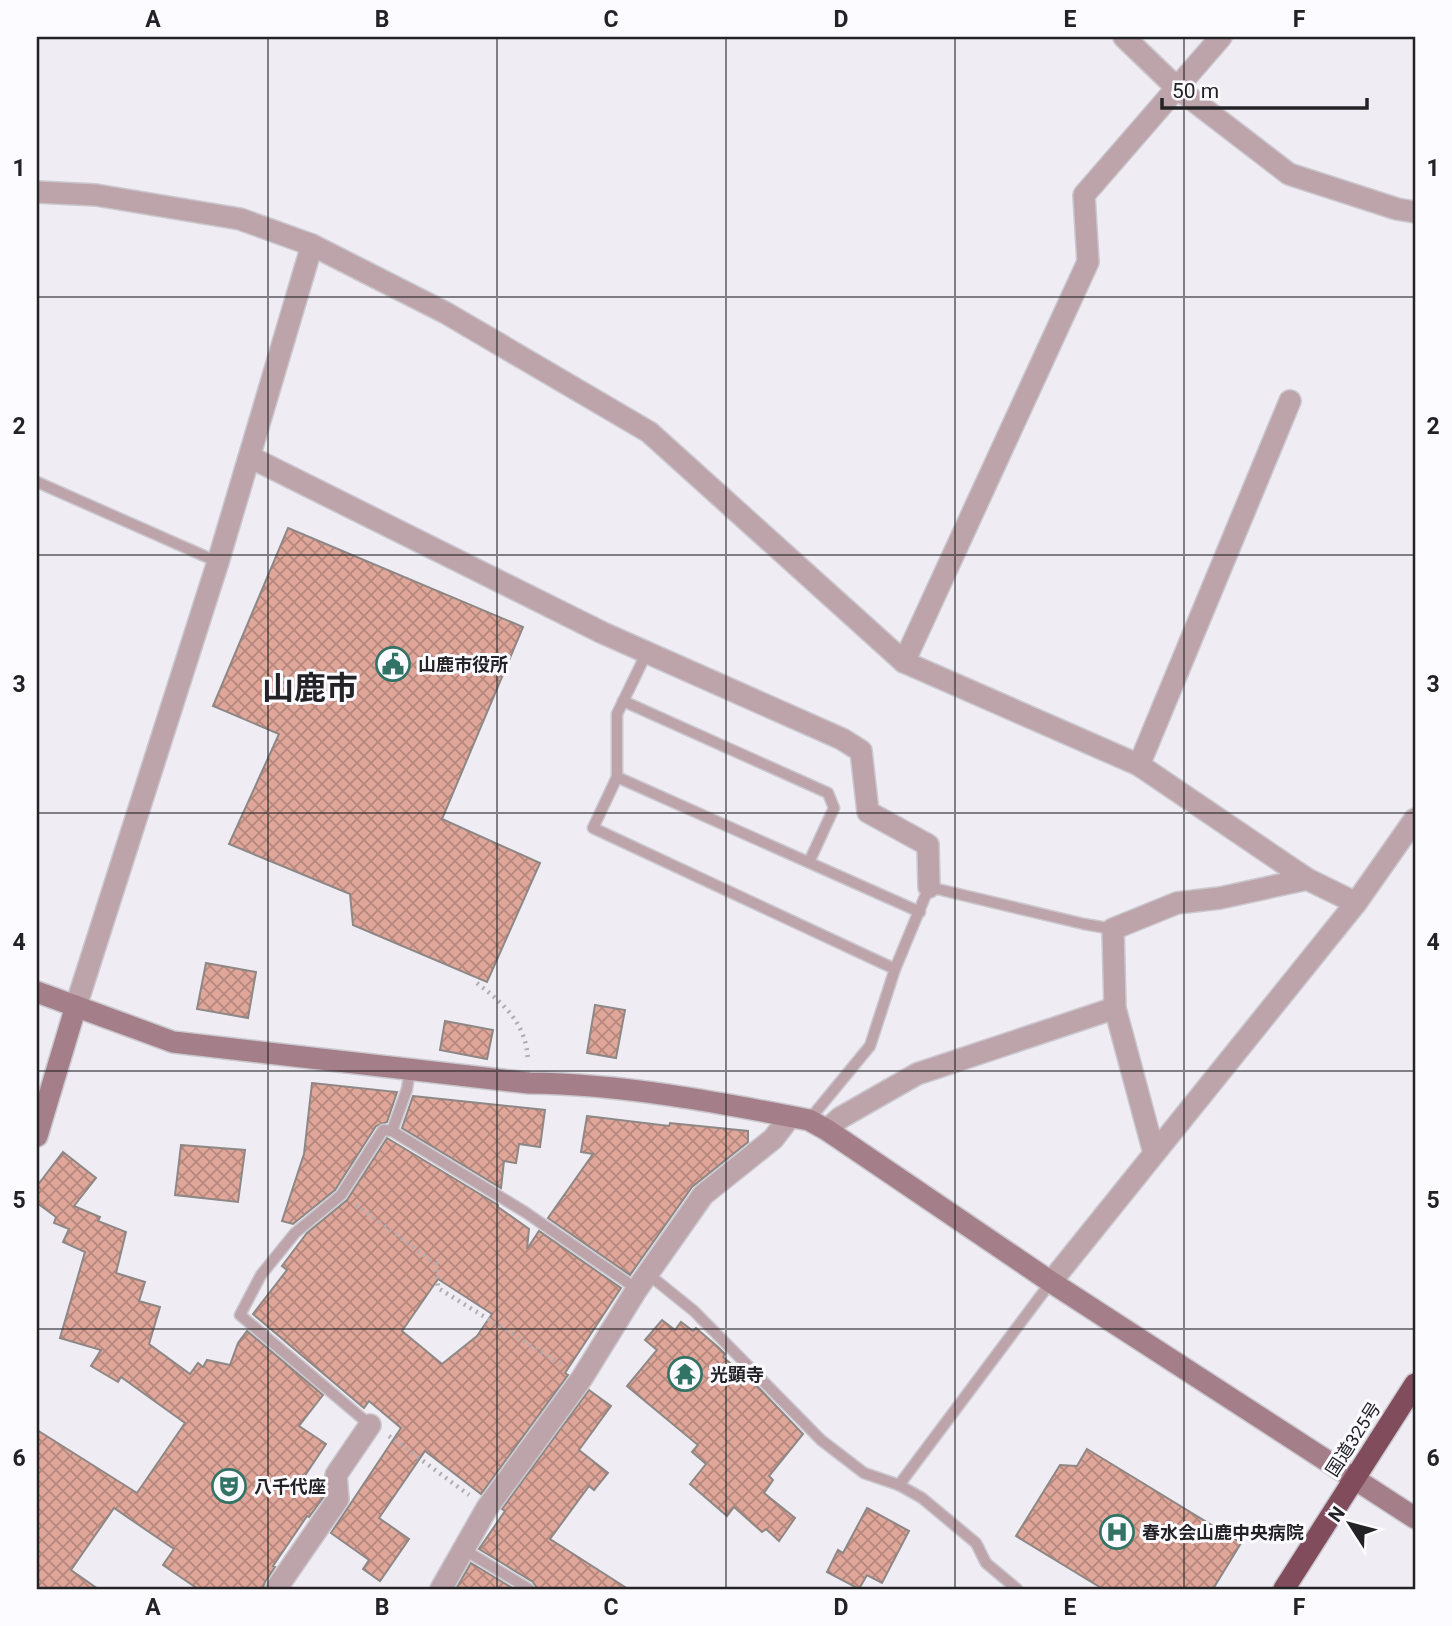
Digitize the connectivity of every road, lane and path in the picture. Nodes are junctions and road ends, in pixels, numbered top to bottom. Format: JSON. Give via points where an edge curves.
{"nodes":[{"id":1,"x":1124,"y":37,"type":"edge"},
{"id":2,"x":1221,"y":37,"type":"edge"},
{"id":3,"x":1177,"y":88,"type":"junction"},
{"id":4,"x":37,"y":192,"type":"edge"},
{"id":5,"x":1415,"y":212,"type":"edge"},
{"id":6,"x":312,"y":245,"type":"junction"},
{"id":7,"x":1290,"y":401,"type":"dead end"},
{"id":8,"x":250,"y":457,"type":"junction"},
{"id":9,"x":37,"y":482,"type":"edge"},
{"id":10,"x":218,"y":562,"type":"junction"},
{"id":11,"x":647,"y":652,"type":"junction"},
{"id":12,"x":904,"y":662,"type":"junction"},
{"id":13,"x":623,"y":701,"type":"junction"},
{"id":14,"x":1139,"y":765,"type":"junction"},
{"id":15,"x":617,"y":778,"type":"junction"},
{"id":16,"x":1415,"y":818,"type":"edge"},
{"id":17,"x":809,"y":862,"type":"junction"},
{"id":18,"x":1307,"y":879,"type":"junction"},
{"id":19,"x":929,"y":887,"type":"junction"},
{"id":20,"x":1356,"y":903,"type":"junction"},
{"id":21,"x":920,"y":912,"type":"junction"},
{"id":22,"x":1113,"y":929,"type":"junction"},
{"id":23,"x":895,"y":969,"type":"junction"},
{"id":24,"x":477,"y":983,"type":"dead end"},
{"id":25,"x":37,"y":992,"type":"edge"},
{"id":26,"x":76,"y":1006,"type":"junction"},
{"id":27,"x":1115,"y":1008,"type":"junction"},
{"id":28,"x":411,"y":1069,"type":"junction"},
{"id":29,"x":529,"y":1083,"type":"junction"},
{"id":30,"x":809,"y":1122,"type":"junction"},
{"id":31,"x":392,"y":1131,"type":"junction"},
{"id":32,"x":37,"y":1136,"type":"edge"},
{"id":33,"x":1154,"y":1153,"type":"junction"},
{"id":34,"x":341,"y":1195,"type":"junction"},
{"id":35,"x":643,"y":1282,"type":"junction"},
{"id":36,"x":1051,"y":1282,"type":"junction"},
{"id":37,"x":582,"y":1378,"type":"junction"},
{"id":38,"x":1415,"y":1384,"type":"edge"},
{"id":39,"x":370,"y":1425,"type":"junction"},
{"id":40,"x":1354,"y":1478,"type":"junction"},
{"id":41,"x":899,"y":1485,"type":"junction"},
{"id":42,"x":487,"y":1508,"type":"junction"},
{"id":43,"x":1415,"y":1518,"type":"edge"},
{"id":44,"x":463,"y":1549,"type":"junction"},
{"id":45,"x":276,"y":1589,"type":"edge"},
{"id":46,"x":441,"y":1589,"type":"edge"},
{"id":47,"x":529,"y":1589,"type":"edge"},
{"id":48,"x":1017,"y":1589,"type":"edge"},
{"id":49,"x":1284,"y":1589,"type":"edge"}],
"edges":[{"from":1,"to":3,"type":"street"},
{"from":2,"to":3,"type":"street"},
{"from":3,"to":5,"type":"street","via":[[1289,174]]},
{"from":3,"to":12,"type":"street","via":[[1084,195],[1088,262]]},
{"from":4,"to":6,"type":"street","via":[[96,195],[240,219]]},
{"from":6,"to":8,"type":"street"},
{"from":6,"to":12,"type":"street","via":[[446,313],[649,432]]},
{"from":7,"to":14,"type":"street"},
{"from":8,"to":10,"type":"street"},
{"from":8,"to":11,"type":"street"},
{"from":9,"to":10,"type":"lane"},
{"from":10,"to":26,"type":"street"},
{"from":11,"to":13,"type":"lane"},
{"from":11,"to":19,"type":"street","via":[[860,751],[868,811],[928,845]]},
{"from":12,"to":14,"type":"street"},
{"from":13,"to":15,"type":"lane","via":[[617,713]]},
{"from":13,"to":17,"type":"lane","via":[[828,793],[834,808]]},
{"from":14,"to":18,"type":"street"},
{"from":15,"to":17,"type":"lane"},
{"from":15,"to":23,"type":"lane","via":[[593,828]]},
{"from":16,"to":20,"type":"street"},
{"from":17,"to":21,"type":"lane"},
{"from":18,"to":20,"type":"street"},
{"from":18,"to":22,"type":"street","via":[[1177,903]]},
{"from":19,"to":21,"type":"lane"},
{"from":19,"to":22,"type":"lane"},
{"from":20,"to":33,"type":"street"},
{"from":21,"to":23,"type":"lane"},
{"from":22,"to":27,"type":"street"},
{"from":23,"to":30,"type":"lane","via":[[870,1046]]},
{"from":24,"to":29,"type":"path","via":[[504,1004],[528,1041]]},
{"from":25,"to":26,"type":"street"},
{"from":26,"to":28,"type":"street","via":[[173,1042]]},
{"from":26,"to":32,"type":"street"},
{"from":27,"to":30,"type":"street","via":[[916,1074],[840,1118]]},
{"from":27,"to":33,"type":"street"},
{"from":28,"to":29,"type":"street"},
{"from":28,"to":31,"type":"lane"},
{"from":29,"to":30,"type":"street","via":[[581,1083]]},
{"from":30,"to":35,"type":"street","via":[[774,1139],[704,1195]]},
{"from":30,"to":36,"type":"street"},
{"from":31,"to":34,"type":"lane","via":[[383,1130]]},
{"from":31,"to":35,"type":"lane"},
{"from":33,"to":36,"type":"street"},
{"from":34,"to":37,"type":"path","via":[[436,1264],[438,1288]]},
{"from":34,"to":39,"type":"lane","via":[[295,1233],[261,1275],[240,1315]]},
{"from":35,"to":37,"type":"street"},
{"from":35,"to":41,"type":"lane","via":[[694,1311],[821,1440],[864,1474]]},
{"from":36,"to":40,"type":"street"},
{"from":36,"to":41,"type":"lane"},
{"from":37,"to":42,"type":"street"},
{"from":38,"to":40,"type":"highway","name":"国道325号"},
{"from":39,"to":42,"type":"path"},
{"from":39,"to":45,"type":"street","via":[[336,1475],[338,1499]]},
{"from":40,"to":43,"type":"street"},
{"from":40,"to":49,"type":"highway","name":"国道325号"},
{"from":41,"to":48,"type":"lane","via":[[976,1543],[986,1563]]},
{"from":42,"to":44,"type":"street"},
{"from":44,"to":46,"type":"street"},
{"from":44,"to":47,"type":"lane"}]}
